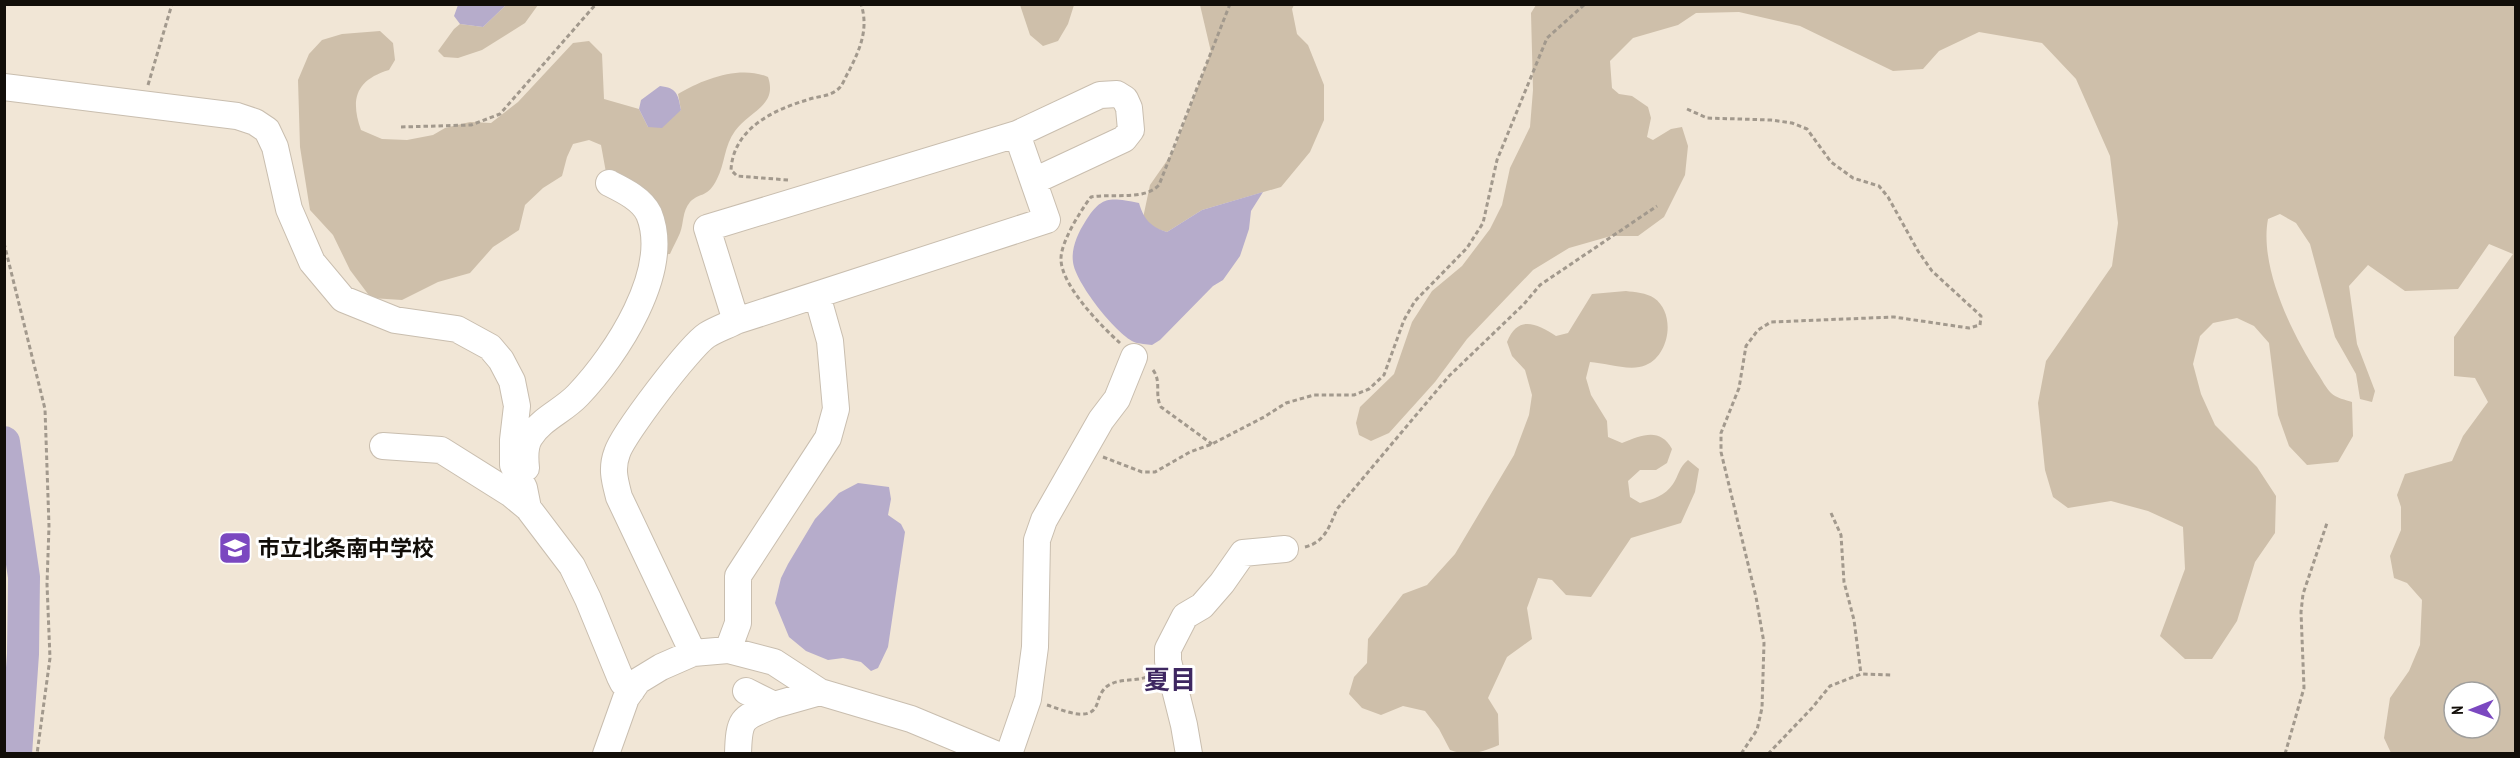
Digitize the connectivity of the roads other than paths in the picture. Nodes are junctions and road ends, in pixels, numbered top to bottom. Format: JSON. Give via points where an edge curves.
{"nodes":[{"id":1,"x":4,"y":87,"type":"edge"},
{"id":2,"x":1017,"y":134,"type":"junction"},
{"id":3,"x":943,"y":157,"type":"junction"},
{"id":4,"x":1034,"y":181,"type":"junction"},
{"id":5,"x":609,"y":183,"type":"dead end"},
{"id":6,"x":729,"y":222,"type":"junction"},
{"id":7,"x":817,"y":295,"type":"junction"},
{"id":8,"x":735,"y":321,"type":"junction"},
{"id":9,"x":1134,"y":357,"type":"road end"},
{"id":10,"x":383,"y":446,"type":"dead end"},
{"id":11,"x":526,"y":498,"type":"junction"},
{"id":12,"x":1285,"y":549,"type":"road end"},
{"id":13,"x":728,"y":650,"type":"junction"},
{"id":14,"x":693,"y":653,"type":"junction"},
{"id":15,"x":632,"y":690,"type":"junction"},
{"id":16,"x":746,"y":691,"type":"dead end"},
{"id":17,"x":820,"y":692,"type":"junction"},
{"id":18,"x":774,"y":705,"type":"junction"},
{"id":19,"x":606,"y":753,"type":"edge"},
{"id":20,"x":738,"y":753,"type":"edge"},
{"id":21,"x":995,"y":753,"type":"edge"},
{"id":22,"x":1009,"y":753,"type":"edge"},
{"id":23,"x":1189,"y":753,"type":"edge"}],
"edges":[{"from":1,"to":11,"type":"street","via":[[237,116],[267,130],[276,147],[289,209],[312,262],[342,299],[395,320],[457,329],[490,347],[501,360],[512,381],[518,406],[513,465]]},
{"from":2,"to":3,"type":"street"},
{"from":2,"to":4,"type":"street"},
{"from":2,"to":4,"type":"street","via":[[1100,95],[1117,94],[1130,108],[1131,130],[1124,138]]},
{"from":3,"to":6,"type":"street"},
{"from":3,"to":6,"type":"street","via":[[918,149],[884,156],[754,203]]},
{"from":4,"to":7,"type":"street","via":[[1047,220]]},
{"from":5,"to":11,"type":"street","via":[[630,194],[648,212],[654,235],[646,288],[625,333],[600,369],[576,397],[540,423],[528,439]]},
{"from":6,"to":8,"type":"street","via":[[707,228]]},
{"from":7,"to":8,"type":"street"},
{"from":7,"to":13,"type":"street","via":[[830,341],[836,409],[828,438],[738,576],[738,623]]},
{"from":8,"to":14,"type":"street","via":[[705,336],[684,359],[629,430],[617,452],[613,475]]},
{"from":9,"to":22,"type":"street","via":[[1117,399],[1044,520],[1037,540],[1035,647],[1028,699]]},
{"from":10,"to":11,"type":"street","via":[[441,450],[511,494]]},
{"from":11,"to":15,"type":"street","via":[[572,566],[620,677]]},
{"from":12,"to":23,"type":"street","via":[[1243,553],[1202,606],[1185,616],[1176,632],[1168,661]]},
{"from":13,"to":14,"type":"street"},
{"from":13,"to":17,"type":"street","via":[[774,662]]},
{"from":14,"to":15,"type":"street","via":[[661,666],[638,681]]},
{"from":15,"to":19,"type":"street"},
{"from":16,"to":18,"type":"street"},
{"from":17,"to":18,"type":"street"},
{"from":17,"to":21,"type":"street","via":[[911,719]]},
{"from":18,"to":20,"type":"street","via":[[744,719],[739,728]]}]}
